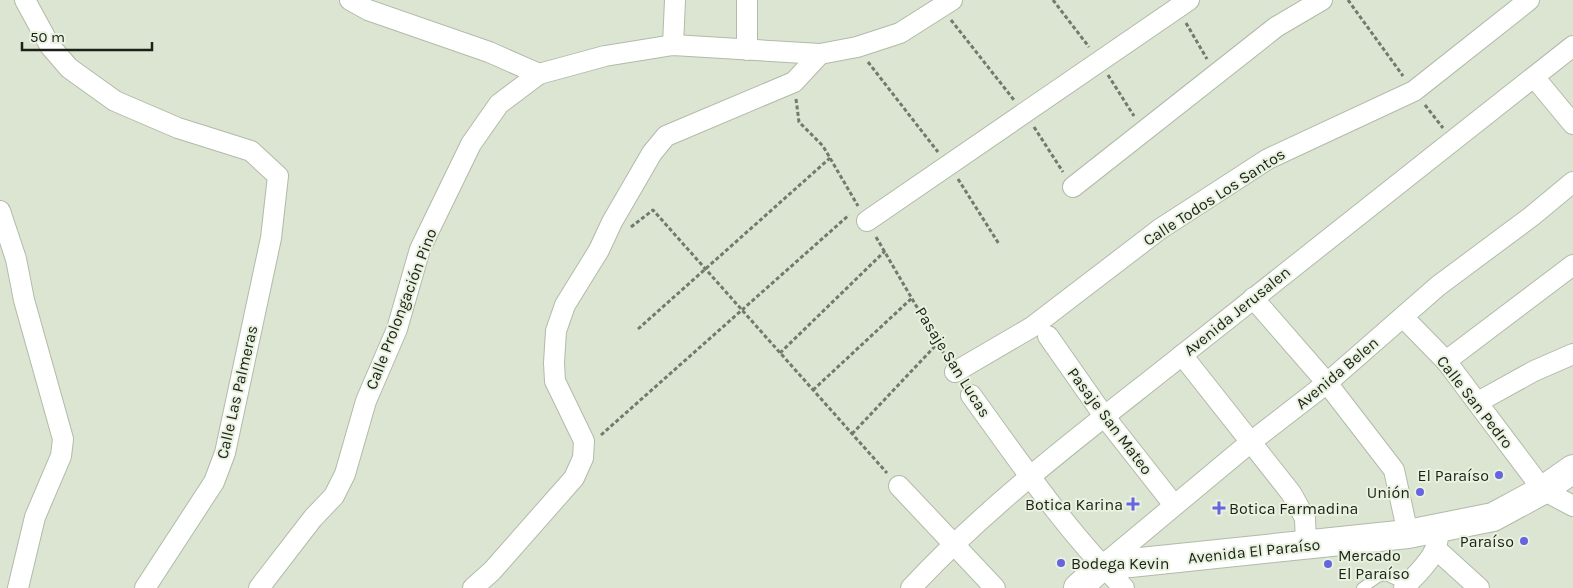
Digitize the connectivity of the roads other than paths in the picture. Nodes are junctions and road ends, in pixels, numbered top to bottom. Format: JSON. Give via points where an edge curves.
{"nodes":[{"id":1,"x":25,"y":0,"type":"edge"},
{"id":2,"x":350,"y":0,"type":"edge"},
{"id":3,"x":675,"y":0,"type":"edge"},
{"id":4,"x":747,"y":0,"type":"edge"},
{"id":5,"x":1322,"y":0,"type":"edge"},
{"id":6,"x":1529,"y":0,"type":"edge"},
{"id":7,"x":947,"y":4,"type":"edge"},
{"id":8,"x":1183,"y":4,"type":"edge"},
{"id":9,"x":672,"y":45,"type":"junction"},
{"id":10,"x":1573,"y":46,"type":"edge"},
{"id":11,"x":747,"y":50,"type":"junction"},
{"id":12,"x":820,"y":54,"type":"junction"},
{"id":13,"x":539,"y":74,"type":"junction"},
{"id":14,"x":1534,"y":77,"type":"junction"},
{"id":15,"x":1573,"y":124,"type":"edge"},
{"id":16,"x":1573,"y":182,"type":"edge"},
{"id":17,"x":1073,"y":187,"type":"road end"},
{"id":18,"x":0,"y":211,"type":"edge"},
{"id":19,"x":863,"y":214,"type":"road end"},
{"id":20,"x":1573,"y":265,"type":"edge"},
{"id":21,"x":1253,"y":298,"type":"junction"},
{"id":22,"x":1403,"y":317,"type":"junction"},
{"id":23,"x":1048,"y":336,"type":"dead end"},
{"id":24,"x":1573,"y":354,"type":"edge"},
{"id":25,"x":1182,"y":355,"type":"junction"},
{"id":26,"x":1446,"y":362,"type":"junction"},
{"id":27,"x":955,"y":372,"type":"road end"},
{"id":28,"x":1327,"y":384,"type":"junction"},
{"id":29,"x":971,"y":395,"type":"dead end"},
{"id":30,"x":1478,"y":402,"type":"junction"},
{"id":31,"x":1104,"y":416,"type":"junction"},
{"id":32,"x":1252,"y":440,"type":"junction"},
{"id":33,"x":1573,"y":469,"type":"edge"},
{"id":34,"x":1030,"y":477,"type":"junction"},
{"id":35,"x":899,"y":486,"type":"road end"},
{"id":36,"x":1543,"y":490,"type":"junction"},
{"id":37,"x":1174,"y":505,"type":"junction"},
{"id":38,"x":1573,"y":506,"type":"edge"},
{"id":39,"x":1408,"y":534,"type":"junction"},
{"id":40,"x":1437,"y":538,"type":"junction"},
{"id":41,"x":953,"y":543,"type":"junction"},
{"id":42,"x":1306,"y":546,"type":"junction"},
{"id":43,"x":1102,"y":566,"type":"junction"},
{"id":44,"x":1406,"y":586,"type":"edge"},
{"id":45,"x":18,"y":588,"type":"edge"},
{"id":46,"x":144,"y":588,"type":"edge"},
{"id":47,"x":259,"y":588,"type":"edge"},
{"id":48,"x":473,"y":588,"type":"edge"},
{"id":49,"x":911,"y":588,"type":"edge"},
{"id":50,"x":995,"y":588,"type":"edge"},
{"id":51,"x":1078,"y":588,"type":"edge"},
{"id":52,"x":1124,"y":588,"type":"edge"},
{"id":53,"x":1362,"y":588,"type":"edge"},
{"id":54,"x":1479,"y":588,"type":"edge"}],
"edges":[{"from":1,"to":46,"type":"street","name":"Calle Las Palmeras","via":[[50,46],[69,68],[115,101],[178,128],[251,151],[278,176],[271,238],[225,453],[214,482]]},
{"from":2,"to":13,"type":"street","via":[[368,10],[489,52]]},
{"from":3,"to":9,"type":"street"},
{"from":4,"to":11,"type":"street"},
{"from":5,"to":17,"type":"street","via":[[1276,27]]},
{"from":6,"to":27,"type":"street","name":"Calle Todos Los Santos","via":[[1414,91],[1268,159],[1160,229],[1032,327]]},
{"from":7,"to":12,"type":"street","name":"Calle Prolongación Pino","via":[[900,32],[857,47]]},
{"from":8,"to":19,"type":"street","via":[[949,165]]},
{"from":9,"to":11,"type":"street","name":"Calle Prolongación Pino"},
{"from":9,"to":13,"type":"street","name":"Calle Prolongación Pino","via":[[605,56]]},
{"from":10,"to":14,"type":"street","name":"Avenida Jerusalen"},
{"from":11,"to":12,"type":"street","name":"Calle Prolongación Pino"},
{"from":12,"to":48,"type":"street","via":[[794,82],[666,136],[652,154],[565,305],[556,331],[555,382],[584,441],[583,458],[574,478]]},
{"from":13,"to":47,"type":"street","name":"Calle Prolongación Pino","via":[[499,104],[471,144],[420,249],[397,329],[366,401],[345,474],[334,496]]},
{"from":14,"to":15,"type":"street"},
{"from":14,"to":21,"type":"street","name":"Avenida Jerusalen"},
{"from":16,"to":22,"type":"street","name":"Avenida Belen","via":[[1438,286]]},
{"from":18,"to":45,"type":"street","via":[[16,259],[24,300],[63,439],[61,456],[35,517]]},
{"from":20,"to":26,"type":"street"},
{"from":21,"to":25,"type":"street","name":"Avenida Jerusalen"},
{"from":21,"to":28,"type":"street"},
{"from":22,"to":26,"type":"street","name":"Calle San Pedro"},
{"from":22,"to":28,"type":"street","name":"Avenida Belen"},
{"from":23,"to":31,"type":"street","name":"Pasaje San Mateo"},
{"from":24,"to":30,"type":"street"},
{"from":25,"to":31,"type":"street","name":"Avenida Jerusalen"},
{"from":25,"to":32,"type":"street"},
{"from":26,"to":30,"type":"street","name":"Calle San Pedro"},
{"from":28,"to":32,"type":"street","name":"Avenida Belen"},
{"from":28,"to":39,"type":"street","via":[[1394,470]]},
{"from":29,"to":34,"type":"street","name":"Pasaje San Lucas"},
{"from":30,"to":36,"type":"street","name":"Calle San Pedro"},
{"from":31,"to":34,"type":"street","name":"Avenida Jerusalen"},
{"from":31,"to":37,"type":"street","name":"Pasaje San Mateo"},
{"from":32,"to":37,"type":"street","name":"Avenida Belen"},
{"from":32,"to":42,"type":"street","via":[[1305,518]]},
{"from":33,"to":36,"type":"street","name":"Avenida El Paraíso"},
{"from":34,"to":41,"type":"street","name":"Avenida Jerusalen"},
{"from":34,"to":43,"type":"street","name":"Pasaje San Lucas"},
{"from":35,"to":41,"type":"street"},
{"from":36,"to":38,"type":"street"},
{"from":36,"to":40,"type":"street","name":"Avenida El Paraíso","via":[[1493,517]]},
{"from":37,"to":43,"type":"street","name":"Avenida Belen"},
{"from":39,"to":40,"type":"street","name":"Avenida El Paraíso"},
{"from":39,"to":42,"type":"street","name":"Avenida El Paraíso"},
{"from":40,"to":44,"type":"street"},
{"from":40,"to":54,"type":"street"},
{"from":41,"to":49,"type":"street","name":"Avenida Jerusalen"},
{"from":41,"to":50,"type":"street"},
{"from":42,"to":43,"type":"street","name":"Avenida El Paraíso"},
{"from":43,"to":51,"type":"street"},
{"from":43,"to":52,"type":"street","name":"Pasaje San Lucas"},
{"from":44,"to":53,"type":"lane","via":[[1386,575]]}]}
